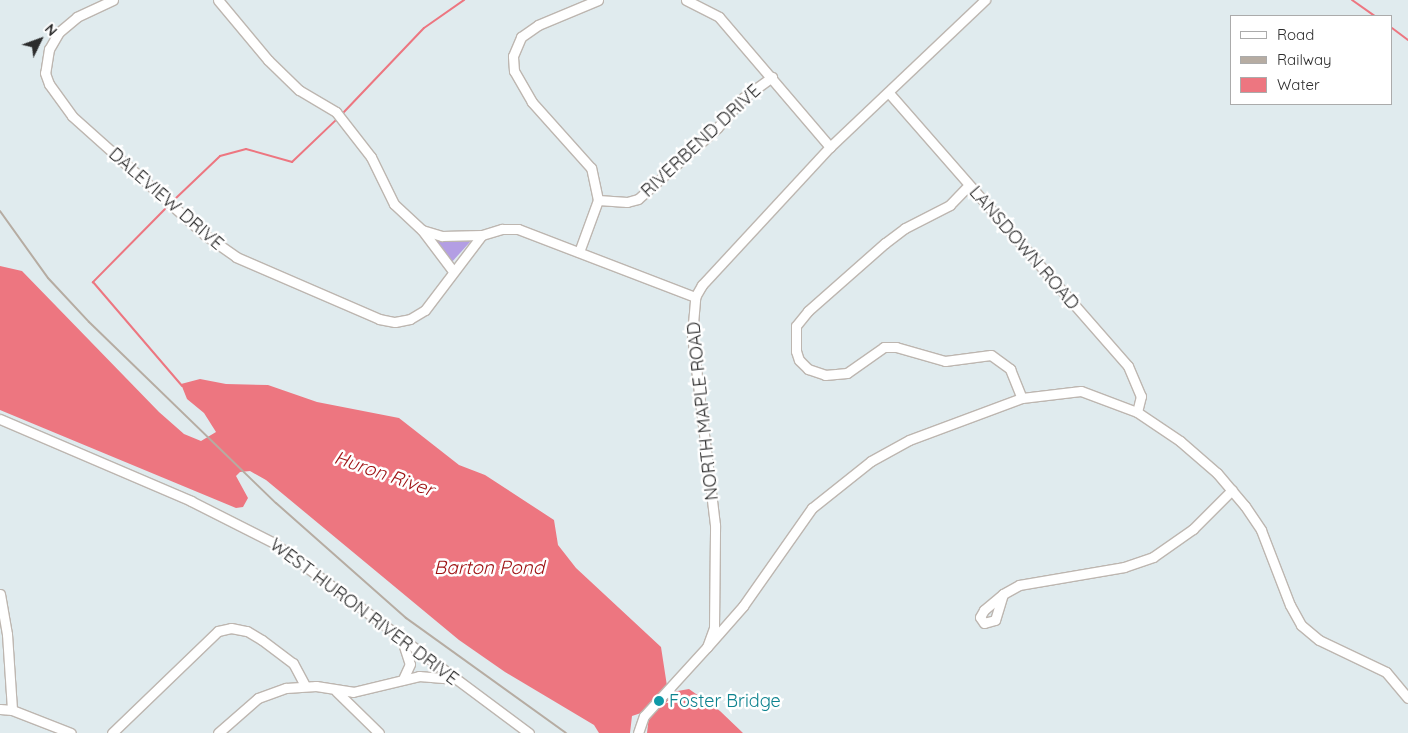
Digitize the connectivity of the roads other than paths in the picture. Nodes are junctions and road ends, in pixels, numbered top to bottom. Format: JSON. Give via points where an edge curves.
{"nodes":[{"id":1,"x":113,"y":0,"type":"edge"},
{"id":2,"x":218,"y":0,"type":"edge"},
{"id":3,"x":598,"y":0,"type":"edge"},
{"id":4,"x":686,"y":0,"type":"edge"},
{"id":5,"x":985,"y":0,"type":"edge"},
{"id":6,"x":772,"y":77,"type":"junction"},
{"id":7,"x":889,"y":93,"type":"junction"},
{"id":8,"x":830,"y":146,"type":"junction"},
{"id":9,"x":969,"y":185,"type":"junction"},
{"id":10,"x":598,"y":200,"type":"junction"},
{"id":11,"x":422,"y":230,"type":"junction"},
{"id":12,"x":482,"y":235,"type":"junction"},
{"id":13,"x":580,"y":252,"type":"junction"},
{"id":14,"x":453,"y":271,"type":"junction"},
{"id":15,"x":695,"y":297,"type":"junction"},
{"id":16,"x":1022,"y":398,"type":"junction"},
{"id":17,"x":1137,"y":412,"type":"junction"},
{"id":18,"x":0,"y":419,"type":"edge"},
{"id":19,"x":1232,"y":490,"type":"junction"},
{"id":20,"x":0,"y":594,"type":"edge"},
{"id":21,"x":1003,"y":594,"type":"dead end"},
{"id":22,"x":400,"y":635,"type":"junction"},
{"id":23,"x":708,"y":647,"type":"junction"},
{"id":24,"x":403,"y":679,"type":"junction"},
{"id":25,"x":454,"y":679,"type":"junction"},
{"id":26,"x":306,"y":686,"type":"junction"},
{"id":27,"x":336,"y":691,"type":"junction"},
{"id":28,"x":1408,"y":698,"type":"edge"},
{"id":29,"x":0,"y":709,"type":"edge"},
{"id":30,"x":12,"y":710,"type":"junction"},
{"id":31,"x":71,"y":733,"type":"edge"},
{"id":32,"x":112,"y":733,"type":"edge"},
{"id":33,"x":218,"y":733,"type":"edge"},
{"id":34,"x":379,"y":733,"type":"edge"},
{"id":35,"x":529,"y":733,"type":"edge"},
{"id":36,"x":638,"y":733,"type":"edge"}],
"edges":[{"from":1,"to":14,"type":"street","name":"DALEVIEW DRIVE","via":[[77,17],[59,32],[48,49],[45,73],[49,84],[72,116],[205,236],[236,258],[379,319],[395,322],[410,320],[425,310]]},
{"from":2,"to":11,"type":"street","via":[[268,60],[295,86],[336,112],[371,157],[394,204]]},
{"from":3,"to":10,"type":"street","via":[[538,25],[521,37],[513,56],[514,71],[532,102],[591,168]]},
{"from":4,"to":6,"type":"street","name":"RIVERBEND DRIVE","via":[[720,17]]},
{"from":5,"to":7,"type":"street","name":"NORTH MAPLE ROAD"},
{"from":6,"to":8,"type":"street","name":"RIVERBEND DRIVE"},
{"from":6,"to":10,"type":"street","name":"RIVERBEND DRIVE","via":[[743,98],[717,128],[638,199],[627,202]]},
{"from":7,"to":8,"type":"street","name":"NORTH MAPLE ROAD"},
{"from":7,"to":9,"type":"street","name":"LANSDOWN ROAD"},
{"from":8,"to":15,"type":"street","name":"NORTH MAPLE ROAD","via":[[702,285]]},
{"from":9,"to":16,"type":"street","via":[[950,205],[904,228],[808,311],[796,326],[796,351],[808,370],[831,375],[847,373],[884,348],[896,347],[933,360],[991,355],[1010,369]]},
{"from":9,"to":17,"type":"street","name":"LANSDOWN ROAD","via":[[1128,366],[1141,396]]},
{"from":10,"to":13,"type":"street"},
{"from":11,"to":12,"type":"street","via":[[442,236]]},
{"from":11,"to":14,"type":"street"},
{"from":12,"to":13,"type":"street","via":[[502,229],[518,229]]},
{"from":12,"to":14,"type":"street","name":"DALEVIEW DRIVE"},
{"from":13,"to":15,"type":"street"},
{"from":15,"to":23,"type":"street","name":"NORTH MAPLE ROAD","via":[[692,335],[715,525],[714,628]]},
{"from":16,"to":17,"type":"street","via":[[1081,392]]},
{"from":16,"to":23,"type":"street","via":[[909,440],[840,483],[812,508],[743,606]]},
{"from":17,"to":19,"type":"street","via":[[1180,441]]},
{"from":18,"to":22,"type":"street","name":"WEST HURON RIVER DRIVE","via":[[235,521],[311,568]]},
{"from":19,"to":21,"type":"street","via":[[1186,535],[1153,557],[1124,567],[1019,585]]},
{"from":19,"to":28,"type":"street","via":[[1261,530],[1301,625],[1319,640],[1386,672]]},
{"from":20,"to":30,"type":"street","via":[[7,634]]},
{"from":22,"to":24,"type":"street","via":[[408,649],[410,664]]},
{"from":22,"to":25,"type":"street","name":"WEST HURON RIVER DRIVE"},
{"from":23,"to":36,"type":"street","name":"NORTH MAPLE ROAD","via":[[644,716]]},
{"from":24,"to":25,"type":"street","via":[[434,676]]},
{"from":24,"to":27,"type":"street","via":[[369,690]]},
{"from":25,"to":35,"type":"street","name":"WEST HURON RIVER DRIVE"},
{"from":26,"to":27,"type":"street"},
{"from":26,"to":32,"type":"street","via":[[293,663],[248,631],[231,628],[218,631]]},
{"from":26,"to":33,"type":"street","via":[[272,691],[258,698]]},
{"from":27,"to":34,"type":"street"},
{"from":29,"to":30,"type":"street"},
{"from":30,"to":31,"type":"street"}]}
